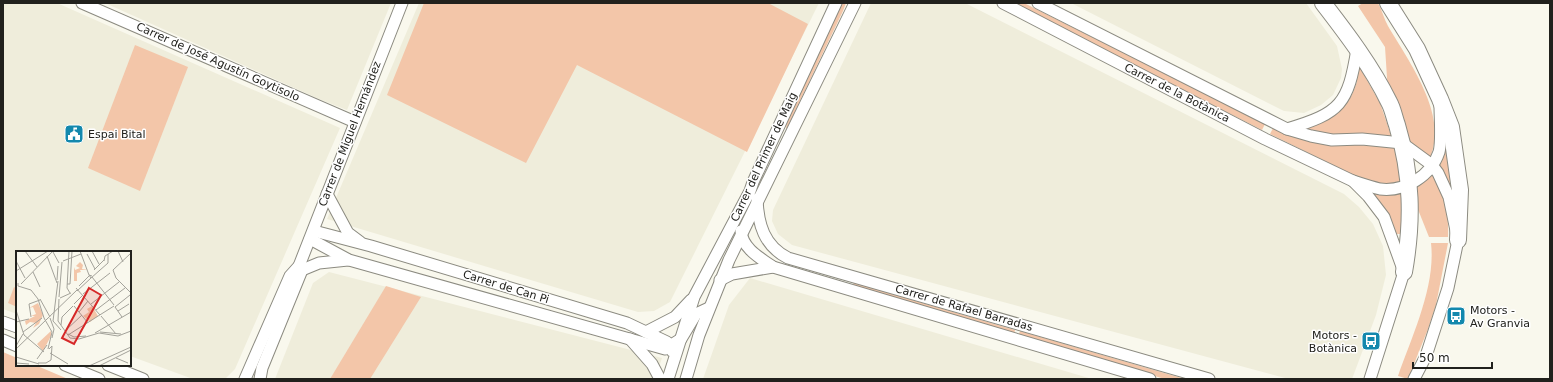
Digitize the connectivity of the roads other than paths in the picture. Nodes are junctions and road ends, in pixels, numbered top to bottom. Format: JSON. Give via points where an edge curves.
{"nodes":[{"id":1,"x":82,"y":3,"type":"edge"},
{"id":2,"x":402,"y":3,"type":"edge"},
{"id":3,"x":836,"y":3,"type":"edge"},
{"id":4,"x":855,"y":3,"type":"edge"},
{"id":5,"x":1003,"y":3,"type":"edge"},
{"id":6,"x":1038,"y":3,"type":"edge"},
{"id":7,"x":1324,"y":3,"type":"edge"},
{"id":8,"x":1388,"y":3,"type":"edge"},
{"id":9,"x":1357,"y":49,"type":"junction"},
{"id":10,"x":1440,"y":99,"type":"junction"},
{"id":11,"x":355,"y":122,"type":"junction"},
{"id":12,"x":1287,"y":129,"type":"junction"},
{"id":13,"x":1402,"y":143,"type":"junction"},
{"id":14,"x":1432,"y":165,"type":"junction"},
{"id":15,"x":1353,"y":181,"type":"junction"},
{"id":16,"x":1409,"y":184,"type":"junction"},
{"id":17,"x":327,"y":194,"type":"junction"},
{"id":18,"x":754,"y":195,"type":"junction"},
{"id":19,"x":312,"y":235,"type":"junction"},
{"id":20,"x":741,"y":236,"type":"junction"},
{"id":21,"x":1458,"y":240,"type":"junction"},
{"id":22,"x":365,"y":246,"type":"junction"},
{"id":23,"x":349,"y":260,"type":"junction"},
{"id":24,"x":772,"y":267,"type":"junction"},
{"id":25,"x":300,"y":268,"type":"junction"},
{"id":26,"x":1404,"y":272,"type":"junction"},
{"id":27,"x":720,"y":280,"type":"junction"},
{"id":28,"x":694,"y":297,"type":"junction"},
{"id":29,"x":709,"y":308,"type":"junction"},
{"id":30,"x":3,"y":322,"type":"edge"},
{"id":31,"x":16,"y":328,"type":"edge"},
{"id":32,"x":646,"y":332,"type":"junction"},
{"id":33,"x":630,"y":339,"type":"junction"},
{"id":34,"x":680,"y":339,"type":"junction"},
{"id":35,"x":3,"y":340,"type":"edge"},
{"id":36,"x":16,"y":346,"type":"edge"},
{"id":37,"x":669,"y":346,"type":"junction"},
{"id":38,"x":1426,"y":356,"type":"junction"},
{"id":39,"x":675,"y":357,"type":"junction"},
{"id":40,"x":66,"y":366,"type":"edge"},
{"id":41,"x":110,"y":366,"type":"edge"},
{"id":42,"x":99,"y":379,"type":"edge"},
{"id":43,"x":143,"y":379,"type":"edge"},
{"id":44,"x":245,"y":379,"type":"edge"},
{"id":45,"x":260,"y":379,"type":"edge"},
{"id":46,"x":660,"y":379,"type":"edge"},
{"id":47,"x":668,"y":379,"type":"edge"},
{"id":48,"x":675,"y":379,"type":"edge"},
{"id":49,"x":686,"y":379,"type":"edge"},
{"id":50,"x":1150,"y":379,"type":"edge"},
{"id":51,"x":1209,"y":379,"type":"edge"},
{"id":52,"x":1370,"y":379,"type":"edge"},
{"id":53,"x":1414,"y":379,"type":"edge"},
{"id":54,"x":1422,"y":379,"type":"edge"}],
"edges":[{"from":1,"to":11,"type":"street","name":"Carrer de José Agustín Goytisolo"},
{"from":2,"to":11,"type":"street","name":"Carrer de Miguel Hernández"},
{"from":3,"to":18,"type":"street","name":"Carrer del Primer de Maig","via":[[752,182]]},
{"from":4,"to":18,"type":"street","name":"Carrer del Primer de Maig"},
{"from":5,"to":15,"type":"street","name":"Carrer de la Botànica","via":[[1265,139]]},
{"from":6,"to":12,"type":"street","name":"Carrer de la Botànica"},
{"from":7,"to":9,"type":"street"},
{"from":8,"to":10,"type":"street","via":[[1417,49]]},
{"from":9,"to":12,"type":"street","via":[[1347,94],[1341,102],[1322,117]]},
{"from":9,"to":13,"type":"street","via":[[1390,102]]},
{"from":10,"to":14,"type":"street","name":"Carrer de la Botànica","via":[[1439,152]]},
{"from":10,"to":21,"type":"street","via":[[1450,127],[1456,158],[1460,190]]},
{"from":11,"to":17,"type":"street","name":"Carrer de Miguel Hernández"},
{"from":12,"to":13,"type":"street","name":"Carrer de la Botànica","via":[[1332,140],[1362,139]]},
{"from":13,"to":14,"type":"street"},
{"from":13,"to":16,"type":"street"},
{"from":14,"to":16,"type":"street","name":"Carrer de la Botànica","via":[[1419,179]]},
{"from":14,"to":21,"type":"street","via":[[1450,197]]},
{"from":15,"to":16,"type":"street","name":"Carrer de la Botànica","via":[[1380,188],[1397,189]]},
{"from":15,"to":26,"type":"street","name":"Carrer de la Botànica","via":[[1384,217]]},
{"from":16,"to":26,"type":"street","via":[[1410,239]]},
{"from":17,"to":19,"type":"street","name":"Carrer de Miguel Hernández"},
{"from":17,"to":22,"type":"street","name":"Carrer de Can Pi","via":[[348,233]]},
{"from":18,"to":20,"type":"street","name":"Carrer del Primer de Maig"},
{"from":18,"to":28,"type":"street","name":"Carrer del Primer de Maig"},
{"from":18,"to":51,"type":"street","name":"Carrer de Rafael Barradas","via":[[760,226],[765,237],[778,252],[788,258]]},
{"from":19,"to":22,"type":"street","name":"Carrer de Can Pi"},
{"from":19,"to":23,"type":"street","name":"Carrer de Can Pi"},
{"from":19,"to":25,"type":"street","name":"Carrer de Miguel Hernández"},
{"from":20,"to":24,"type":"street","name":"Carrer de Rafael Barradas","via":[[742,241],[754,254]]},
{"from":20,"to":27,"type":"street","name":"Carrer del Primer de Maig"},
{"from":21,"to":38,"type":"street","via":[[1448,288]]},
{"from":22,"to":32,"type":"street","name":"Carrer de Can Pi","via":[[627,323]]},
{"from":23,"to":25,"type":"street","name":"Carrer de Can Pi"},
{"from":23,"to":33,"type":"street","name":"Carrer de Can Pi"},
{"from":24,"to":27,"type":"street","name":"Carrer de Rafael Barradas","via":[[732,274]]},
{"from":24,"to":50,"type":"street","name":"Carrer de Rafael Barradas"},
{"from":25,"to":44,"type":"street","name":"Carrer de Miguel Hernández","via":[[290,276]]},
{"from":25,"to":45,"type":"street","name":"Carrer de Miguel Hernández"},
{"from":26,"to":52,"type":"street"},
{"from":27,"to":29,"type":"street","name":"Carrer del Primer de Maig"},
{"from":28,"to":32,"type":"street","via":[[675,317]]},
{"from":28,"to":34,"type":"street","name":"Carrer del Primer de Maig"},
{"from":29,"to":34,"type":"street","via":[[696,314]]},
{"from":29,"to":49,"type":"street","name":"Carrer del Primer de Maig"},
{"from":30,"to":31,"type":"street"},
{"from":32,"to":37,"type":"street","name":"Carrer de Can Pi","via":[[668,342]]},
{"from":33,"to":37,"type":"street","name":"Carrer de Can Pi","via":[[664,349]]},
{"from":33,"to":46,"type":"street","via":[[652,364]]},
{"from":34,"to":37,"type":"street"},
{"from":34,"to":39,"type":"street","name":"Carrer del Primer de Maig"},
{"from":35,"to":36,"type":"street"},
{"from":37,"to":39,"type":"street","name":"Carrer de Can Pi"},
{"from":38,"to":53,"type":"street"},
{"from":38,"to":54,"type":"street"},
{"from":39,"to":47,"type":"street","name":"Carrer del Primer de Maig"},
{"from":39,"to":48,"type":"street","name":"Carrer de Can Pi","via":[[678,369]]},
{"from":40,"to":42,"type":"street"},
{"from":41,"to":43,"type":"street"}]}
